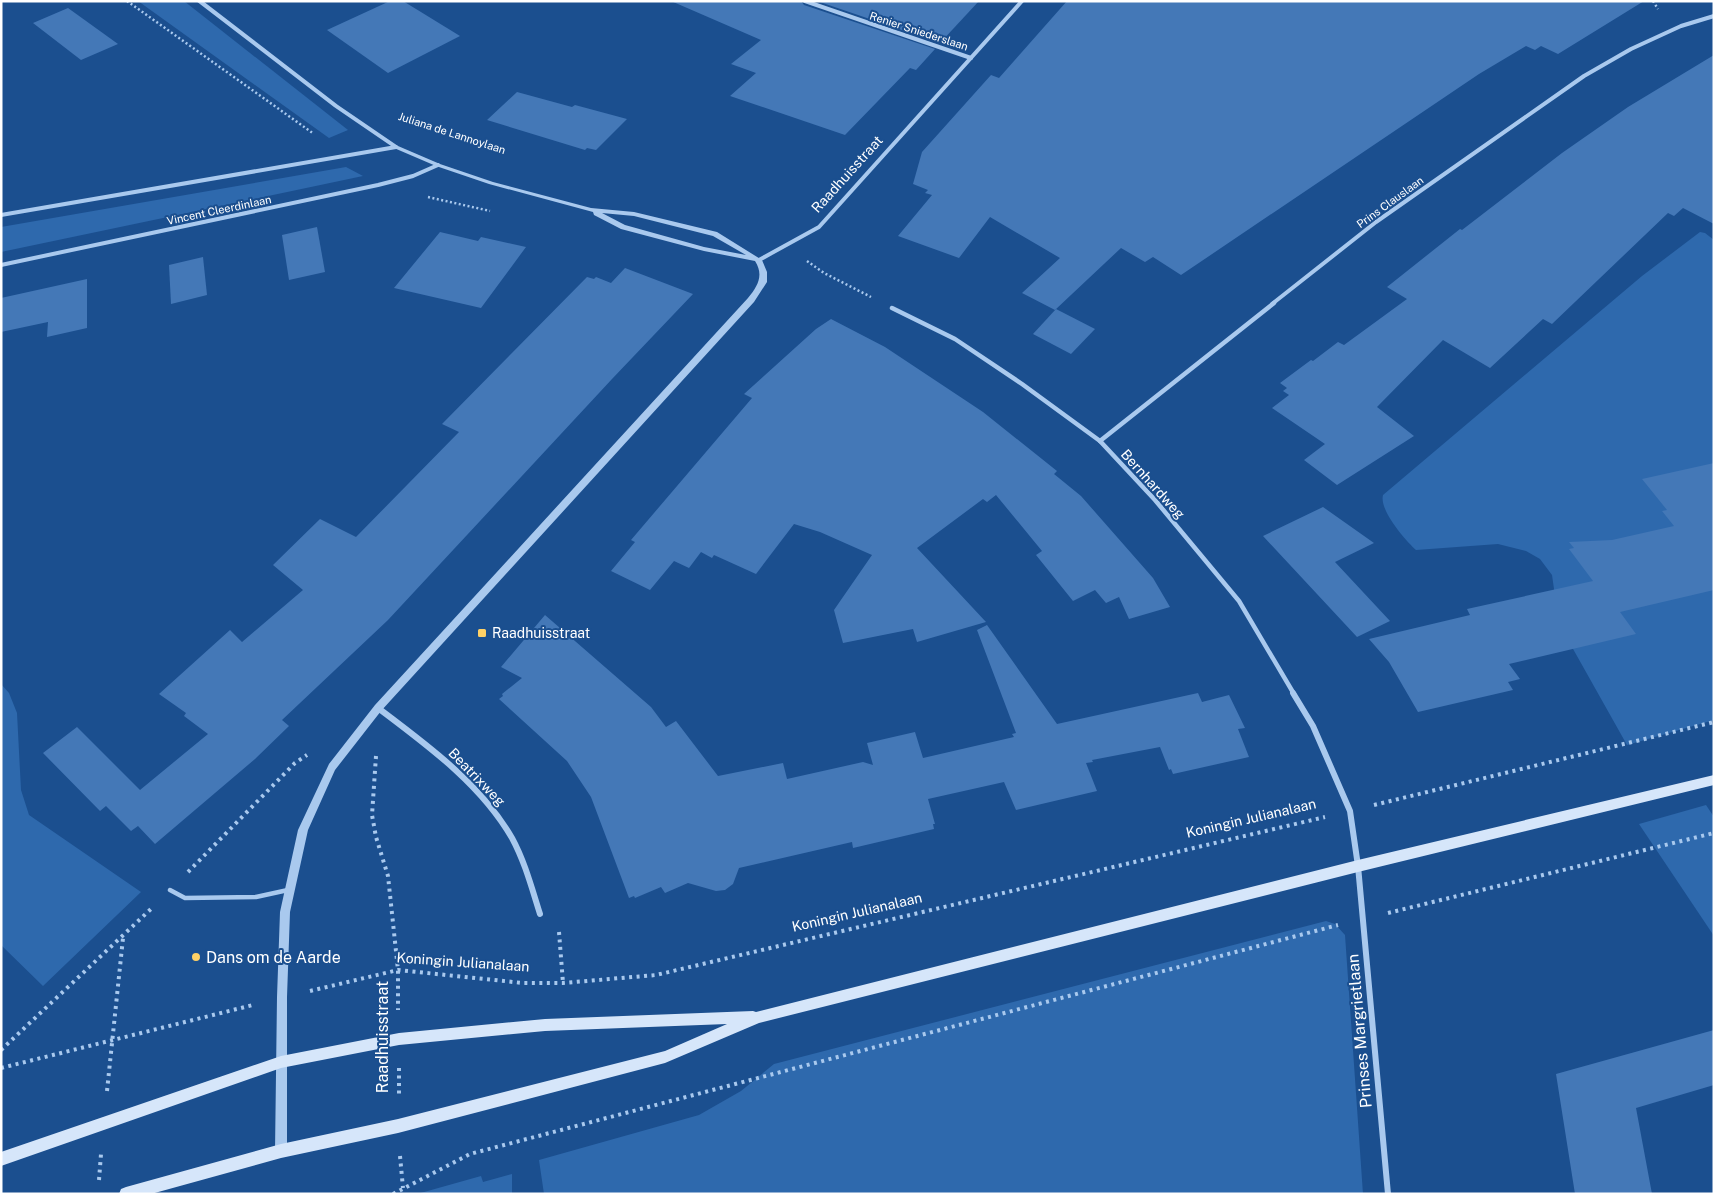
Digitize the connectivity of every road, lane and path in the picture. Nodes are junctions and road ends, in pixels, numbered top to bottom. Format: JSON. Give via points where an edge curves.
{"nodes":[{"id":1,"x":127,"y":1,"type":"edge"},
{"id":2,"x":199,"y":1,"type":"edge"},
{"id":3,"x":805,"y":1,"type":"edge"},
{"id":4,"x":1022,"y":1,"type":"edge"},
{"id":5,"x":1714,"y":16,"type":"edge"},
{"id":6,"x":971,"y":58,"type":"junction"},
{"id":7,"x":396,"y":147,"type":"junction"},
{"id":8,"x":344,"y":156,"type":"junction"},
{"id":9,"x":438,"y":165,"type":"junction"},
{"id":10,"x":591,"y":210,"type":"junction"},
{"id":11,"x":1,"y":215,"type":"edge"},
{"id":12,"x":786,"y":246,"type":"junction"},
{"id":13,"x":759,"y":260,"type":"junction"},
{"id":14,"x":1,"y":265,"type":"edge"},
{"id":15,"x":892,"y":308,"type":"joint"},
{"id":16,"x":1100,"y":441,"type":"junction"},
{"id":17,"x":378,"y":708,"type":"junction"},
{"id":18,"x":1714,"y":722,"type":"edge"},
{"id":19,"x":1714,"y":780,"type":"edge"},
{"id":20,"x":1350,"y":811,"type":"junction"},
{"id":21,"x":1714,"y":833,"type":"edge"},
{"id":22,"x":1358,"y":866,"type":"junction"},
{"id":23,"x":290,"y":889,"type":"junction"},
{"id":24,"x":170,"y":890,"type":"dead end"},
{"id":25,"x":540,"y":914,"type":"joint"},
{"id":26,"x":1362,"y":919,"type":"junction"},
{"id":27,"x":123,"y":937,"type":"dead end"},
{"id":28,"x":398,"y":970,"type":"junction"},
{"id":29,"x":564,"y":984,"type":"junction"},
{"id":30,"x":282,"y":998,"type":"junction"},
{"id":31,"x":759,"y":1017,"type":"junction"},
{"id":32,"x":399,"y":1039,"type":"junction"},
{"id":33,"x":112,"y":1041,"type":"junction"},
{"id":34,"x":281,"y":1062,"type":"junction"},
{"id":35,"x":1,"y":1068,"type":"edge"},
{"id":36,"x":104,"y":1123,"type":"junction"},
{"id":37,"x":398,"y":1126,"type":"junction"},
{"id":38,"x":280,"y":1151,"type":"junction"},
{"id":39,"x":1,"y":1159,"type":"edge"},
{"id":40,"x":98,"y":1185,"type":"dead end"},
{"id":41,"x":402,"y":1188,"type":"junction"},
{"id":42,"x":126,"y":1194,"type":"edge"},
{"id":43,"x":393,"y":1194,"type":"edge"},
{"id":44,"x":1388,"y":1194,"type":"edge"}],
"edges":[{"from":1,"to":8,"type":"path"},
{"from":2,"to":7,"type":"street","via":[[336,106]]},
{"from":3,"to":6,"type":"street","name":"Renier Sniederslaan"},
{"from":4,"to":6,"type":"street","name":"Raadhuisstraat"},
{"from":5,"to":16,"type":"street","name":"Prins Clauslaan","via":[[1681,26],[1631,49],[1584,76],[1376,222]]},
{"from":6,"to":12,"type":"street","name":"Raadhuisstraat","via":[[819,227]]},
{"from":7,"to":8,"type":"street"},
{"from":7,"to":9,"type":"street"},
{"from":8,"to":11,"type":"street"},
{"from":9,"to":10,"type":"street"},
{"from":9,"to":14,"type":"street","name":"Vincent Cleerdinlaan","via":[[413,176],[378,185]]},
{"from":10,"to":13,"type":"street","via":[[623,227]]},
{"from":10,"to":13,"type":"street","via":[[634,214],[715,234]]},
{"from":12,"to":13,"type":"street","name":"Raadhuisstraat"},
{"from":12,"to":15,"type":"path","via":[[824,273]]},
{"from":13,"to":17,"type":"street","via":[[765,274],[762,286],[751,300]]},
{"from":15,"to":16,"type":"street","name":"Bernhardweg","via":[[955,338]]},
{"from":16,"to":20,"type":"street","name":"Bernhardweg","via":[[1155,500],[1239,601],[1313,726]]},
{"from":17,"to":23,"type":"street","via":[[332,767],[303,830]]},
{"from":17,"to":25,"type":"street","name":"Beatrixweg","via":[[433,750],[491,808],[512,839]]},
{"from":17,"to":28,"type":"path","name":"Raadhuisstraat","via":[[372,815],[388,876]]},
{"from":18,"to":20,"type":"path","name":"Koningin Julianalaan"},
{"from":19,"to":22,"type":"main road"},
{"from":20,"to":22,"type":"street","name":"Bernhardweg"},
{"from":20,"to":29,"type":"path","name":"Koningin Julianalaan","via":[[656,975]]},
{"from":21,"to":26,"type":"path"},
{"from":22,"to":26,"type":"street","name":"Prinses Margrietlaan"},
{"from":22,"to":31,"type":"main road"},
{"from":23,"to":24,"type":"lane","via":[[256,897],[185,898]]},
{"from":23,"to":30,"type":"street"},
{"from":25,"to":29,"type":"path","via":[[558,925]]},
{"from":26,"to":41,"type":"path","via":[[470,1154]]},
{"from":26,"to":44,"type":"street","name":"Prinses Margrietlaan"},
{"from":27,"to":33,"type":"path"},
{"from":28,"to":29,"type":"path","name":"Koningin Julianalaan","via":[[523,984]]},
{"from":28,"to":30,"type":"path","name":"Koningin Julianalaan"},
{"from":28,"to":32,"type":"path","name":"Raadhuisstraat"},
{"from":30,"to":33,"type":"path","name":"Koningin Julianalaan"},
{"from":30,"to":34,"type":"street"},
{"from":31,"to":32,"type":"main road","via":[[545,1026]]},
{"from":31,"to":37,"type":"main road","via":[[665,1057]]},
{"from":32,"to":34,"type":"main road"},
{"from":32,"to":37,"type":"path","name":"Raadhuisstraat"},
{"from":33,"to":35,"type":"path","name":"Koningin Julianalaan"},
{"from":33,"to":36,"type":"path"},
{"from":34,"to":36,"type":"main road"},
{"from":34,"to":38,"type":"street"},
{"from":36,"to":39,"type":"main road"},
{"from":36,"to":40,"type":"path"},
{"from":37,"to":38,"type":"main road"},
{"from":37,"to":41,"type":"path","name":"Raadhuisstraat"},
{"from":38,"to":42,"type":"main road"},
{"from":41,"to":43,"type":"path"}]}
